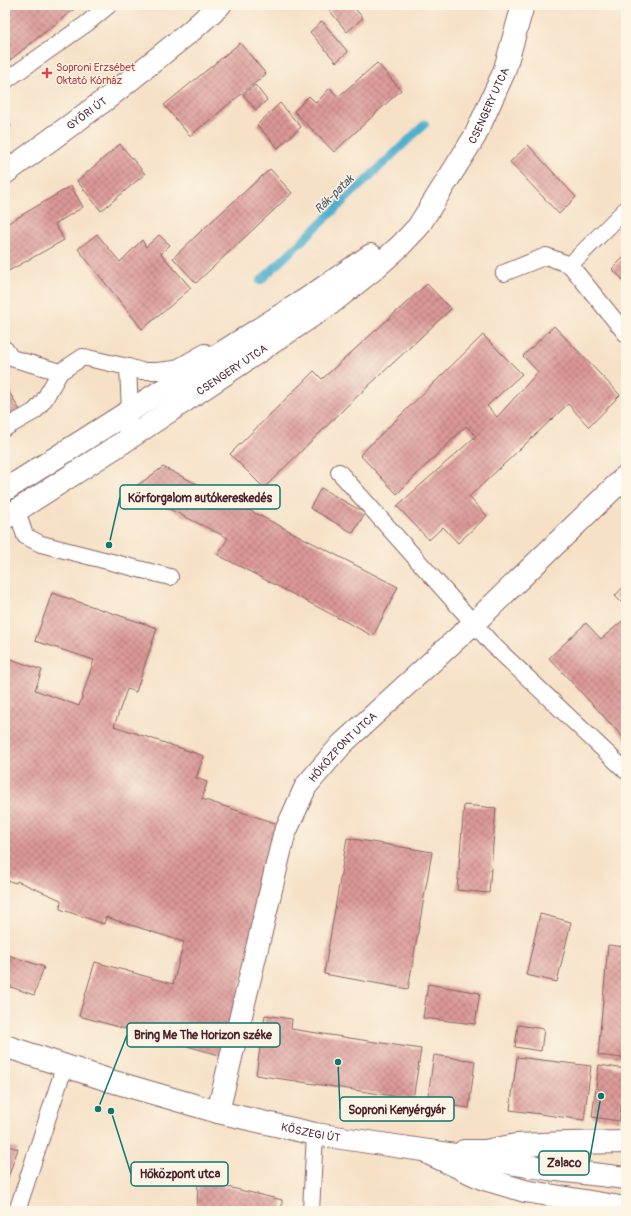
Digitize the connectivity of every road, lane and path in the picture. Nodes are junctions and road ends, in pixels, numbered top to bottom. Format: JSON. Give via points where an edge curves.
{"nodes":[{"id":1,"x":109,"y":5,"type":"edge"},
{"id":2,"x":220,"y":5,"type":"edge"},
{"id":3,"x":523,"y":5,"type":"edge"},
{"id":4,"x":5,"y":81,"type":"edge"},
{"id":5,"x":5,"y":173,"type":"edge"},
{"id":6,"x":437,"y":198,"type":"junction"},
{"id":7,"x":626,"y":210,"type":"edge"},
{"id":8,"x":570,"y":265,"type":"junction"},
{"id":9,"x":504,"y":273,"type":"dead end"},
{"id":10,"x":308,"y":298,"type":"junction"},
{"id":11,"x":626,"y":334,"type":"edge"},
{"id":12,"x":7,"y":356,"type":"edge"},
{"id":13,"x":128,"y":367,"type":"junction"},
{"id":14,"x":60,"y":372,"type":"junction"},
{"id":15,"x":130,"y":411,"type":"junction"},
{"id":16,"x":5,"y":428,"type":"edge"},
{"id":17,"x":125,"y":441,"type":"junction"},
{"id":18,"x":339,"y":472,"type":"dead end"},
{"id":19,"x":626,"y":476,"type":"edge"},
{"id":20,"x":5,"y":490,"type":"edge"},
{"id":21,"x":11,"y":514,"type":"edge"},
{"id":22,"x":170,"y":577,"type":"dead end"},
{"id":23,"x":474,"y":623,"type":"junction"},
{"id":24,"x":626,"y":771,"type":"edge"},
{"id":25,"x":5,"y":1046,"type":"edge"},
{"id":26,"x":65,"y":1066,"type":"junction"},
{"id":27,"x":218,"y":1112,"type":"junction"},
{"id":28,"x":315,"y":1134,"type":"junction"},
{"id":29,"x":626,"y":1142,"type":"edge"},
{"id":30,"x":426,"y":1151,"type":"junction"},
{"id":31,"x":626,"y":1178,"type":"edge"},
{"id":32,"x":626,"y":1208,"type":"edge"},
{"id":33,"x":17,"y":1211,"type":"edge"},
{"id":34,"x":311,"y":1211,"type":"edge"}],
"edges":[{"from":1,"to":4,"type":"lane"},
{"from":2,"to":5,"type":"main road","name":"GYŐRI ÚT","via":[[110,97]]},
{"from":3,"to":6,"type":"main road","name":"CSENGERY UTCA","via":[[501,79],[475,136]]},
{"from":6,"to":10,"type":"main road","name":"CSENGERY UTCA","via":[[375,252]]},
{"from":6,"to":17,"type":"main road","name":"CSENGERY UTCA","via":[[418,227],[400,246],[336,299]]},
{"from":7,"to":8,"type":"lane"},
{"from":8,"to":9,"type":"lane","via":[[546,256]]},
{"from":8,"to":11,"type":"lane"},
{"from":10,"to":13,"type":"lane","via":[[266,317],[175,369],[141,371]]},
{"from":10,"to":15,"type":"main road","name":"CSENGERY UTCA"},
{"from":12,"to":14,"type":"lane"},
{"from":13,"to":14,"type":"lane","via":[[83,357]]},
{"from":13,"to":15,"type":"lane"},
{"from":14,"to":16,"type":"lane","via":[[35,411]]},
{"from":15,"to":17,"type":"lane"},
{"from":15,"to":20,"type":"main road","name":"CSENGERY UTCA"},
{"from":17,"to":21,"type":"main road","name":"CSENGERY UTCA"},
{"from":18,"to":23,"type":"lane"},
{"from":19,"to":23,"type":"main road","name":"HŐKÖZPONT UTCA"},
{"from":21,"to":22,"type":"lane","via":[[25,536],[41,544]]},
{"from":23,"to":24,"type":"lane","via":[[492,644]]},
{"from":23,"to":27,"type":"main road","name":"HŐKÖZPONT UTCA","via":[[342,744],[306,786],[284,835]]},
{"from":25,"to":26,"type":"main road","name":"KŐSZEGI ÚT"},
{"from":26,"to":27,"type":"main road","name":"KŐSZEGI ÚT"},
{"from":26,"to":33,"type":"lane"},
{"from":27,"to":28,"type":"main road","name":"KŐSZEGI ÚT"},
{"from":28,"to":30,"type":"main road","name":"KŐSZEGI ÚT"},
{"from":28,"to":34,"type":"lane"},
{"from":29,"to":30,"type":"main road","via":[[567,1142],[516,1145],[485,1151]]},
{"from":30,"to":31,"type":"main road","name":"KŐSZEGI ÚT"},
{"from":30,"to":32,"type":"main road","via":[[484,1179],[525,1191]]}]}
